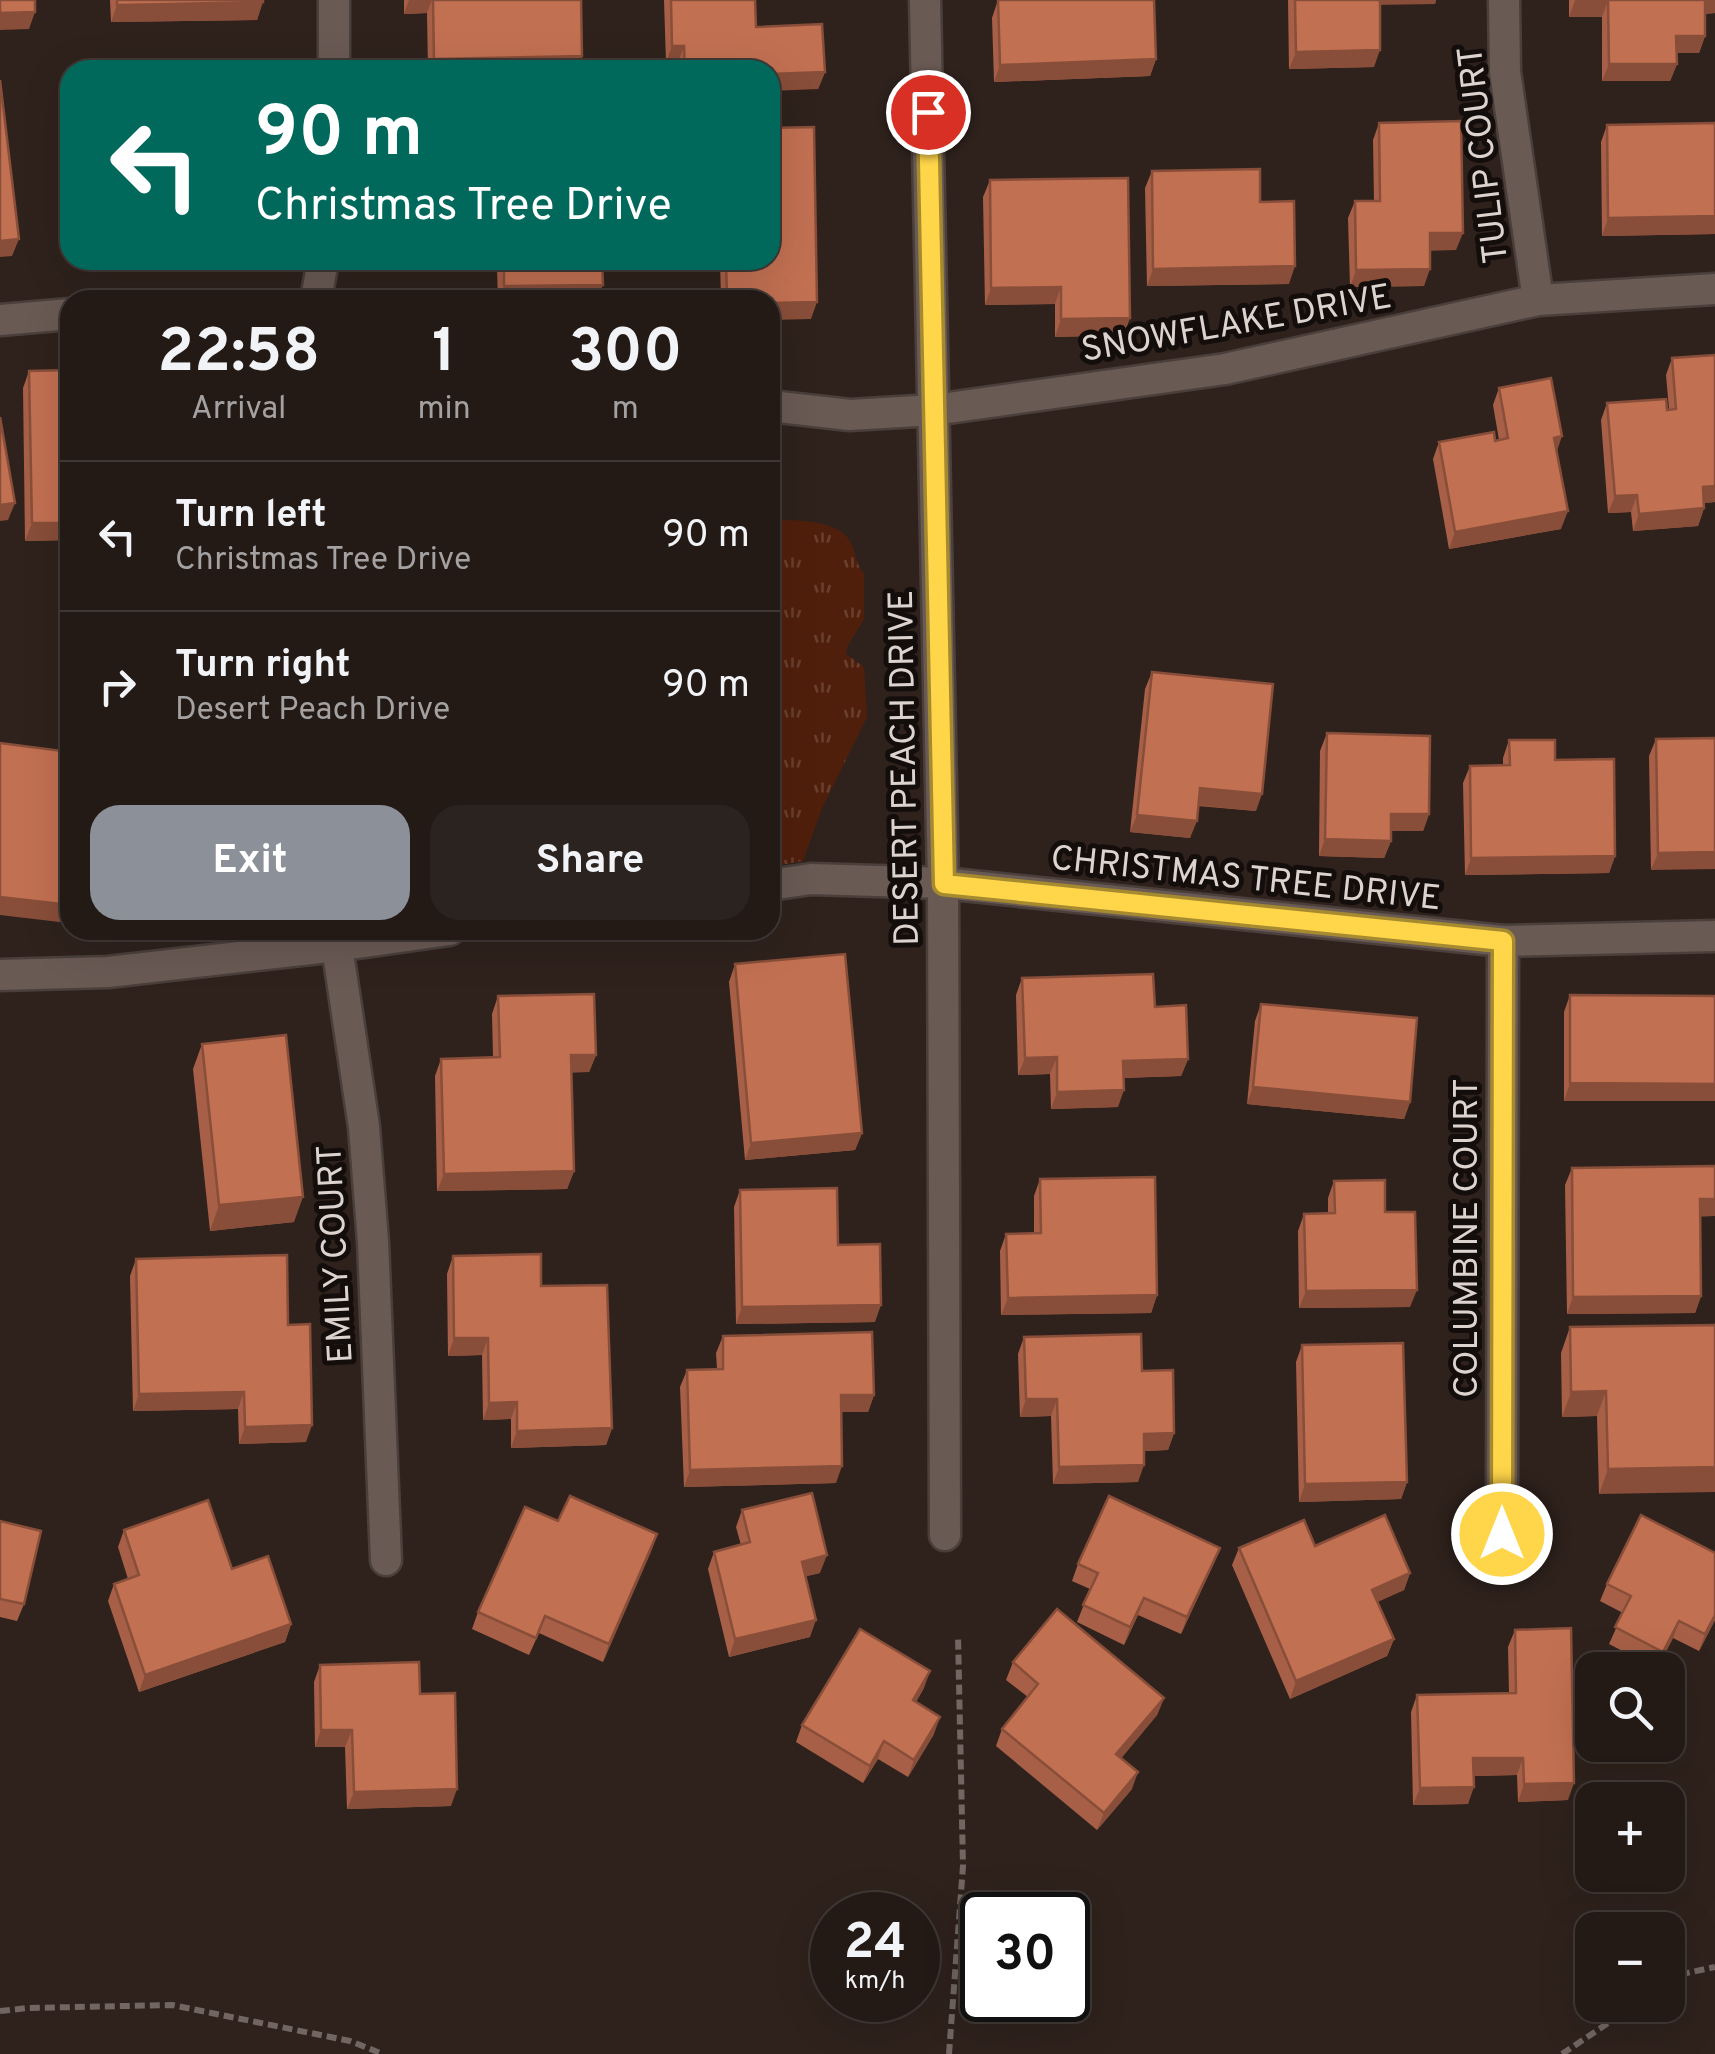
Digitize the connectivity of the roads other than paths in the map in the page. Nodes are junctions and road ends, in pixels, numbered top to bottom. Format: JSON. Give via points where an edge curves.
{"nodes":[{"id":1,"x":334,"y":0,"type":"edge"},
{"id":2,"x":926,"y":0,"type":"edge"},
{"id":3,"x":1504,"y":0,"type":"edge"},
{"id":4,"x":334,"y":60,"type":"edge"},
{"id":5,"x":1715,"y":289,"type":"edge"},
{"id":6,"x":1538,"y":300,"type":"junction"},
{"id":7,"x":60,"y":315,"type":"edge"},
{"id":8,"x":0,"y":320,"type":"edge"},
{"id":9,"x":780,"y":407,"type":"edge"},
{"id":10,"x":934,"y":410,"type":"junction"},
{"id":11,"x":780,"y":884,"type":"edge"},
{"id":12,"x":944,"y":884,"type":"junction"},
{"id":13,"x":1715,"y":936,"type":"edge"},
{"id":14,"x":378,"y":940,"type":"edge"},
{"id":15,"x":1503,"y":941,"type":"junction"},
{"id":16,"x":336,"y":946,"type":"junction"},
{"id":17,"x":0,"y":975,"type":"edge"},
{"id":18,"x":1502,"y":1534,"type":"dead end"},
{"id":19,"x":944,"y":1535,"type":"dead end"},
{"id":20,"x":386,"y":1560,"type":"dead end"}],
"edges":[{"from":1,"to":4,"type":"street"},
{"from":2,"to":10,"type":"street","name":"DESERT PEACH DRIVE"},
{"from":3,"to":6,"type":"street","name":"TULIP COURT","via":[[1505,72]]},
{"from":5,"to":6,"type":"street","name":"SNOWFLAKE DRIVE"},
{"from":6,"to":10,"type":"street","name":"SNOWFLAKE DRIVE","via":[[1224,369]]},
{"from":7,"to":8,"type":"street"},
{"from":9,"to":10,"type":"street","name":"SNOWFLAKE DRIVE","via":[[850,415]]},
{"from":10,"to":12,"type":"street","name":"DESERT PEACH DRIVE"},
{"from":11,"to":12,"type":"street","name":"CHRISTMAS TREE DRIVE"},
{"from":12,"to":15,"type":"street","name":"CHRISTMAS TREE DRIVE"},
{"from":12,"to":19,"type":"street","name":"DESERT PEACH DRIVE"},
{"from":13,"to":15,"type":"street","name":"CHRISTMAS TREE DRIVE"},
{"from":14,"to":16,"type":"street"},
{"from":15,"to":18,"type":"street","name":"COLUMBINE COURT"},
{"from":16,"to":17,"type":"street","via":[[108,972]]},
{"from":16,"to":20,"type":"street","name":"EMILY COURT","via":[[364,1127]]}]}
